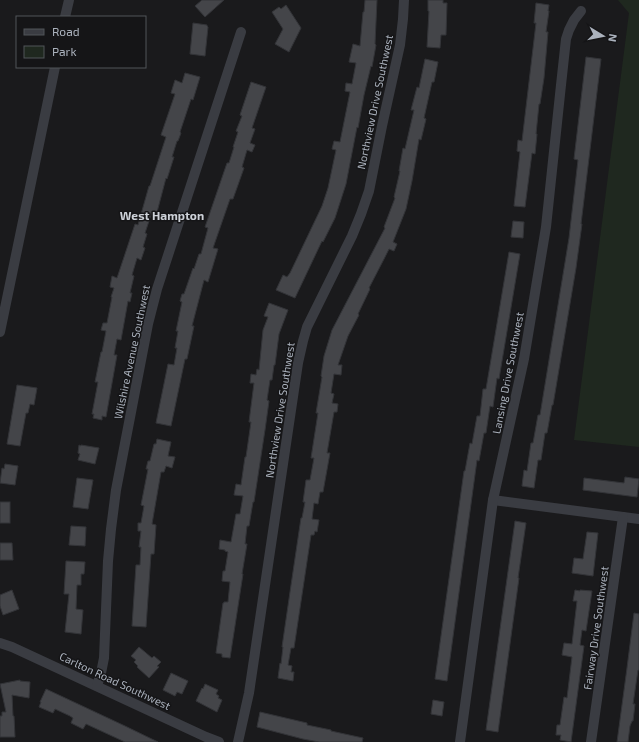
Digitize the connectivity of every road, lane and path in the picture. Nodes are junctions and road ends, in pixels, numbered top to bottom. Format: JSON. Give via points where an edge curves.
{"nodes":[{"id":1,"x":69,"y":0,"type":"edge"},
{"id":2,"x":404,"y":0,"type":"edge"},
{"id":3,"x":581,"y":11,"type":"dead end"},
{"id":4,"x":65,"y":16,"type":"edge"},
{"id":5,"x":241,"y":32,"type":"dead end"},
{"id":6,"x":55,"y":68,"type":"edge"},
{"id":7,"x":0,"y":332,"type":"edge"},
{"id":8,"x":493,"y":500,"type":"junction"},
{"id":9,"x":624,"y":517,"type":"junction"},
{"id":10,"x":639,"y":520,"type":"edge"},
{"id":11,"x":0,"y":643,"type":"edge"},
{"id":12,"x":97,"y":686,"type":"junction"},
{"id":13,"x":219,"y":742,"type":"edge"},
{"id":14,"x":238,"y":742,"type":"edge"},
{"id":15,"x":460,"y":742,"type":"edge"},
{"id":16,"x":591,"y":742,"type":"edge"}],
"edges":[{"from":1,"to":4,"type":"street"},
{"from":2,"to":14,"type":"street","name":"Northview Drive Southwest","via":[[400,45],[369,191],[352,236],[302,341],[249,693]]},
{"from":3,"to":8,"type":"street","name":"Lansing Drive Southwest","via":[[566,39],[541,264],[524,359]]},
{"from":5,"to":12,"type":"street","name":"Wilshire Avenue Southwest","via":[[157,289],[148,324],[116,490],[108,561],[104,658]]},
{"from":6,"to":7,"type":"street"},
{"from":8,"to":9,"type":"street"},
{"from":8,"to":15,"type":"street","name":"Lansing Drive Southwest"},
{"from":9,"to":10,"type":"street"},
{"from":9,"to":16,"type":"street","name":"Fairway Drive Southwest"},
{"from":11,"to":12,"type":"street","name":"Carlton Road Southwest"},
{"from":12,"to":13,"type":"street","name":"Carlton Road Southwest"}]}
